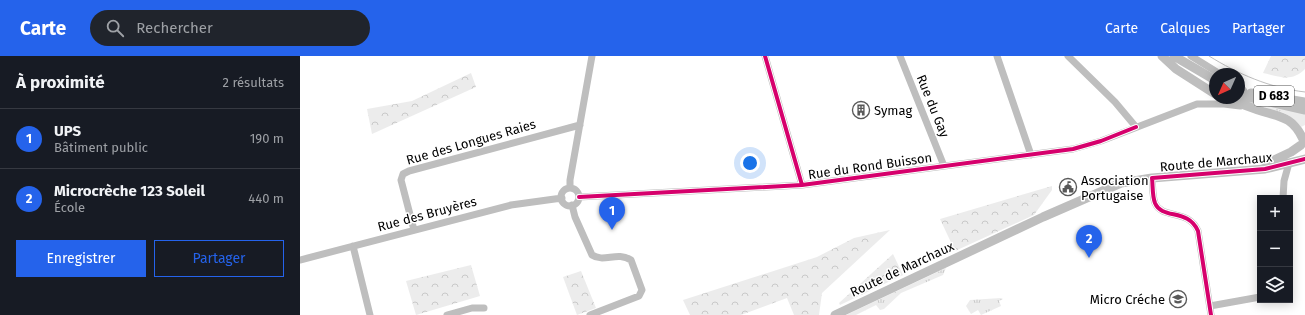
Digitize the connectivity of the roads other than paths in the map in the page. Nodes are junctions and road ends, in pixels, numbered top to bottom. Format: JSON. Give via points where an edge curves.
{"nodes":[{"id":1,"x":592,"y":56,"type":"edge"},
{"id":2,"x":765,"y":56,"type":"edge"},
{"id":3,"x":900,"y":56,"type":"edge"},
{"id":4,"x":997,"y":56,"type":"edge"},
{"id":5,"x":1068,"y":56,"type":"edge"},
{"id":6,"x":1162,"y":56,"type":"edge"},
{"id":7,"x":1165,"y":56,"type":"edge"},
{"id":8,"x":1174,"y":56,"type":"edge"},
{"id":9,"x":1191,"y":56,"type":"edge"},
{"id":10,"x":1210,"y":68,"type":"edge"},
{"id":11,"x":1209,"y":76,"type":"edge"},
{"id":12,"x":1209,"y":83,"type":"edge"},
{"id":13,"x":1209,"y":90,"type":"edge"},
{"id":14,"x":1245,"y":91,"type":"edge"},
{"id":15,"x":1245,"y":91,"type":"edge"},
{"id":16,"x":1245,"y":92,"type":"edge"},
{"id":17,"x":1305,"y":102,"type":"edge"},
{"id":18,"x":1242,"y":104,"type":"edge"},
{"id":19,"x":1305,"y":106,"type":"edge"},
{"id":20,"x":1259,"y":110,"type":"junction"},
{"id":21,"x":1305,"y":110,"type":"edge"},
{"id":22,"x":580,"y":125,"type":"junction"},
{"id":23,"x":1136,"y":127,"type":"junction"},
{"id":24,"x":1303,"y":140,"type":"edge"},
{"id":25,"x":1291,"y":152,"type":"junction"},
{"id":26,"x":1031,"y":155,"type":"junction"},
{"id":27,"x":1305,"y":159,"type":"edge"},
{"id":28,"x":1285,"y":164,"type":"junction"},
{"id":29,"x":944,"y":166,"type":"junction"},
{"id":30,"x":1254,"y":169,"type":"junction"},
{"id":31,"x":1152,"y":178,"type":"junction"},
{"id":32,"x":802,"y":185,"type":"junction"},
{"id":33,"x":570,"y":188,"type":"junction"},
{"id":34,"x":1283,"y":195,"type":"edge"},
{"id":35,"x":579,"y":197,"type":"junction"},
{"id":36,"x":562,"y":198,"type":"junction"},
{"id":37,"x":572,"y":205,"type":"junction"},
{"id":38,"x":414,"y":230,"type":"junction"},
{"id":39,"x":353,"y":246,"type":"junction"},
{"id":40,"x":300,"y":260,"type":"edge"},
{"id":41,"x":1257,"y":298,"type":"edge"},
{"id":42,"x":1210,"y":306,"type":"junction"},
{"id":43,"x":484,"y":308,"type":"dead end"},
{"id":44,"x":370,"y":315,"type":"edge"},
{"id":45,"x":447,"y":315,"type":"edge"},
{"id":46,"x":590,"y":315,"type":"edge"},
{"id":47,"x":835,"y":315,"type":"edge"},
{"id":48,"x":1211,"y":315,"type":"edge"}],
"edges":[{"from":1,"to":22,"type":"street"},
{"from":2,"to":32,"type":"street"},
{"from":3,"to":29,"type":"street","name":"Rue du Gay"},
{"from":4,"to":26,"type":"street"},
{"from":5,"to":23,"type":"street","via":[[1115,102]]},
{"from":6,"to":13,"type":"main road","via":[[1176,69]]},
{"from":7,"to":12,"type":"main road","via":[[1192,75]]},
{"from":8,"to":11,"type":"main road"},
{"from":9,"to":10,"type":"street"},
{"from":14,"to":17,"type":"main road","number":"D 683"},
{"from":15,"to":19,"type":"main road"},
{"from":16,"to":21,"type":"main road"},
{"from":18,"to":20,"type":"main road","number":"D 683"},
{"from":20,"to":23,"type":"street","name":"Rue du Rond Buisson","via":[[1224,104],[1197,104]]},
{"from":20,"to":24,"type":"main road","number":"D 683","via":[[1282,116],[1293,123]]},
{"from":22,"to":33,"type":"street"},
{"from":22,"to":38,"type":"street","name":"Rue des Longues Raies","via":[[424,166],[404,174],[401,180]]},
{"from":23,"to":26,"type":"street","name":"Rue du Rond Buisson","via":[[1080,147]]},
{"from":24,"to":25,"type":"main road","name":"Route de Marchaux"},
{"from":24,"to":27,"type":"main road","via":[[1302,155]]},
{"from":25,"to":28,"type":"street","via":[[1282,160]]},
{"from":25,"to":30,"type":"main road","name":"Route de Marchaux"},
{"from":26,"to":29,"type":"street","name":"Rue du Rond Buisson"},
{"from":27,"to":28,"type":"main road","name":"Route de Marchaux"},
{"from":28,"to":30,"type":"main road","name":"Route de Marchaux"},
{"from":28,"to":34,"type":"street"},
{"from":29,"to":32,"type":"street","name":"Rue du Rond Buisson"},
{"from":30,"to":31,"type":"main road","name":"Route de Marchaux"},
{"from":31,"to":42,"type":"street","via":[[1154,198],[1159,208],[1190,220],[1198,230]]},
{"from":31,"to":47,"type":"main road","name":"Route de Marchaux","via":[[1121,183],[1093,194],[947,265]]},
{"from":32,"to":35,"type":"street","name":"Rue du Rond Buisson"},
{"from":33,"to":35,"type":"street","via":[[575,189]]},
{"from":33,"to":36,"type":"street","via":[[564,190]]},
{"from":35,"to":37,"type":"street"},
{"from":36,"to":37,"type":"street","via":[[567,204]]},
{"from":36,"to":38,"type":"street","name":"Rue des Bruyères","via":[[511,205]]},
{"from":37,"to":46,"type":"street","via":[[592,255],[600,258],[622,256],[632,260],[642,290],[639,296]]},
{"from":38,"to":39,"type":"street","name":"Rue des Bruyères"},
{"from":39,"to":40,"type":"street","name":"Rue des Bruyères"},
{"from":39,"to":44,"type":"street"},
{"from":41,"to":42,"type":"street"},
{"from":42,"to":48,"type":"street"},
{"from":43,"to":45,"type":"street","via":[[472,308]]}]}
